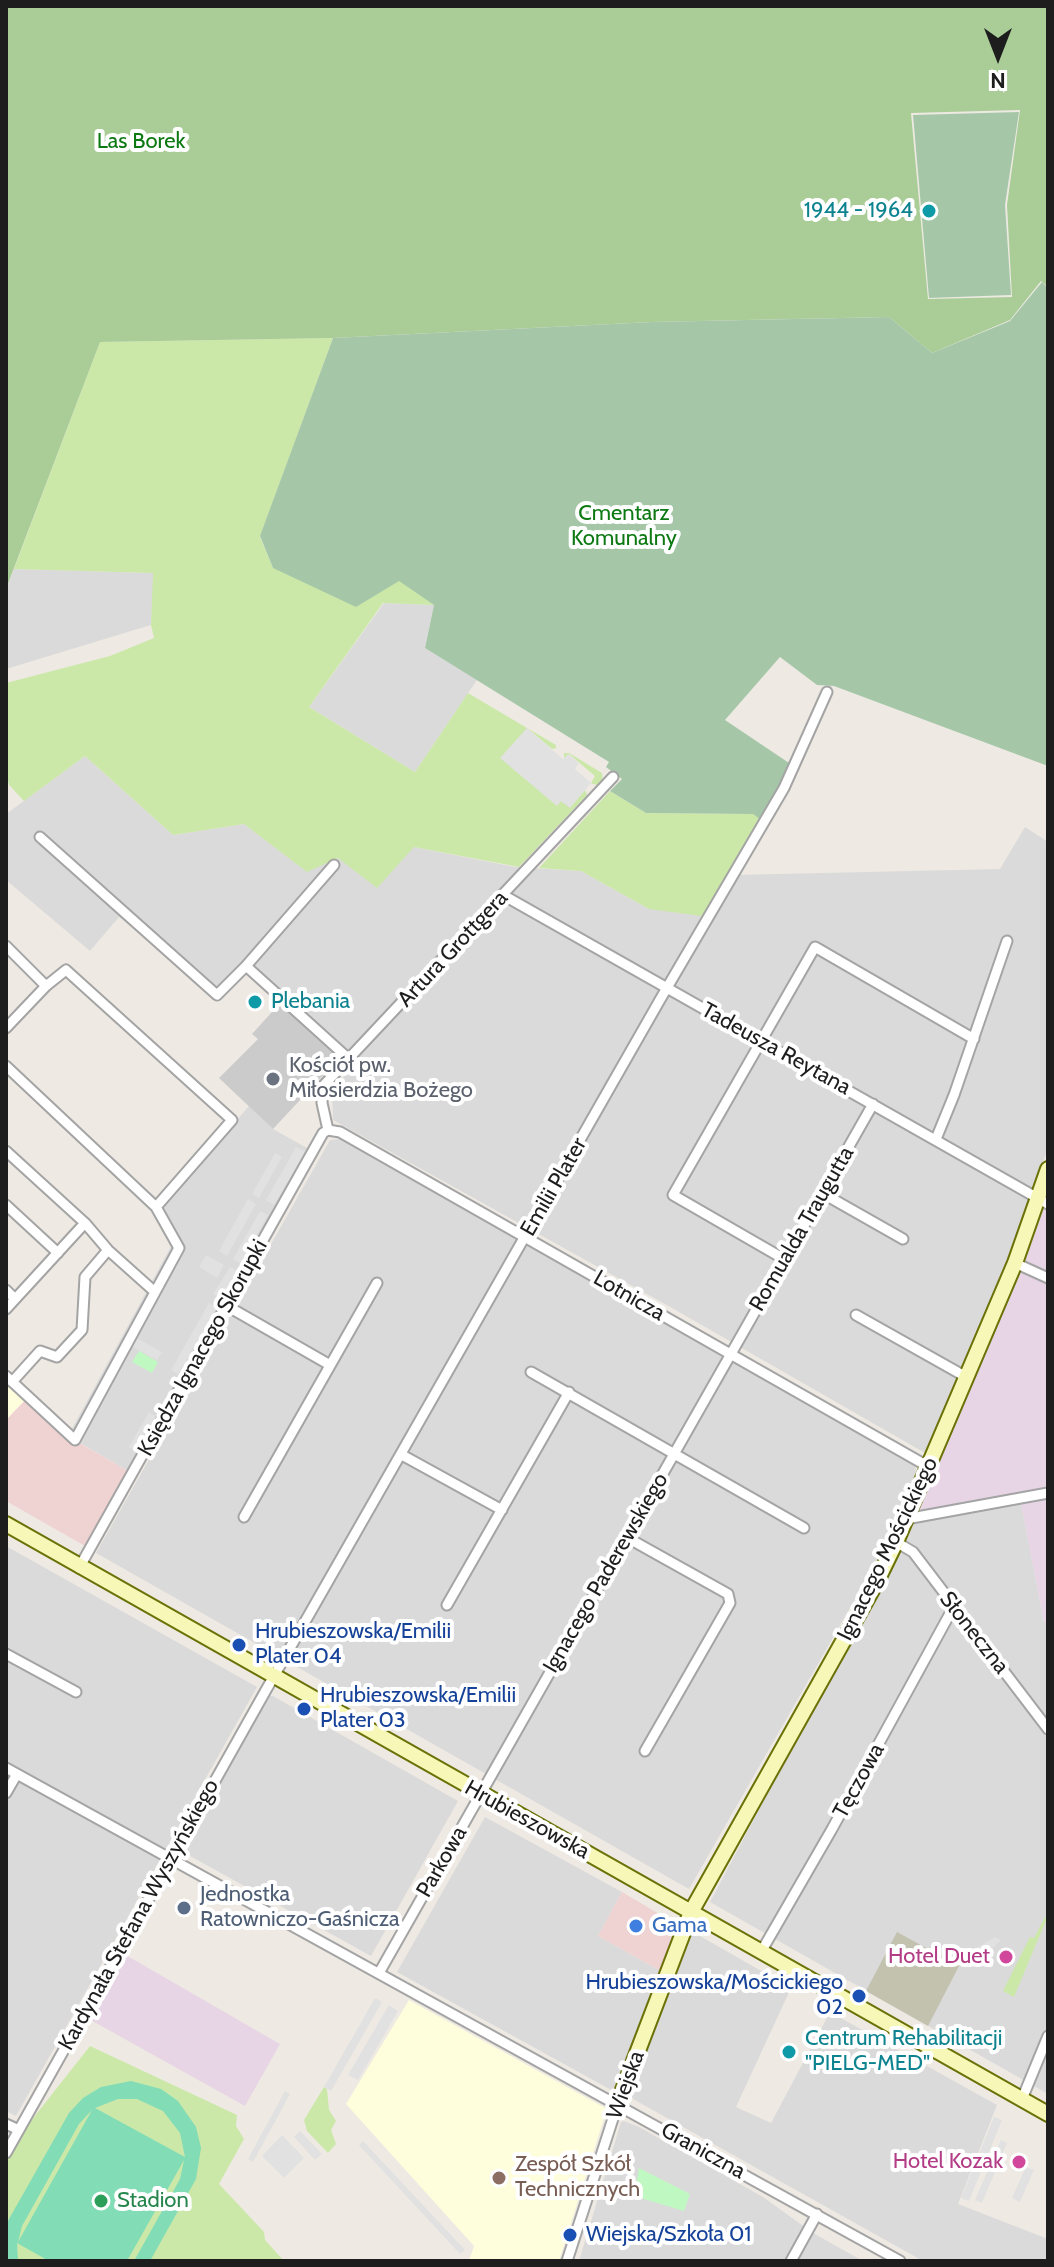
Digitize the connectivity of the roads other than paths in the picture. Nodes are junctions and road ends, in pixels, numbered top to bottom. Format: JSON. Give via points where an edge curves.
{"nodes":[{"id":1,"x":827,"y":692,"type":"dead end"},
{"id":2,"x":613,"y":777,"type":"dead end"},
{"id":3,"x":40,"y":837,"type":"dead end"},
{"id":4,"x":334,"y":865,"type":"dead end"},
{"id":5,"x":503,"y":895,"type":"junction"},
{"id":6,"x":1007,"y":941,"type":"dead end"},
{"id":7,"x":6,"y":946,"type":"edge"},
{"id":8,"x":246,"y":966,"type":"junction"},
{"id":9,"x":46,"y":986,"type":"junction"},
{"id":10,"x":667,"y":988,"type":"junction"},
{"id":11,"x":6,"y":1028,"type":"edge"},
{"id":12,"x":974,"y":1039,"type":"junction"},
{"id":13,"x":760,"y":1040,"type":"junction"},
{"id":14,"x":350,"y":1060,"type":"junction"},
{"id":15,"x":6,"y":1066,"type":"edge"},
{"id":16,"x":873,"y":1104,"type":"junction"},
{"id":17,"x":328,"y":1130,"type":"junction"},
{"id":18,"x":936,"y":1139,"type":"junction"},
{"id":19,"x":6,"y":1151,"type":"edge"},
{"id":20,"x":1048,"y":1169,"type":"edge"},
{"id":21,"x":822,"y":1193,"type":"junction"},
{"id":22,"x":1043,"y":1202,"type":"edge"},
{"id":23,"x":6,"y":1205,"type":"edge"},
{"id":24,"x":156,"y":1207,"type":"junction"},
{"id":25,"x":85,"y":1223,"type":"junction"},
{"id":26,"x":526,"y":1237,"type":"junction"},
{"id":27,"x":903,"y":1239,"type":"dead end"},
{"id":28,"x":108,"y":1250,"type":"junction"},
{"id":29,"x":58,"y":1253,"type":"junction"},
{"id":30,"x":784,"y":1259,"type":"junction"},
{"id":31,"x":1015,"y":1263,"type":"junction"},
{"id":32,"x":1048,"y":1278,"type":"edge"},
{"id":33,"x":377,"y":1283,"type":"dead end"},
{"id":34,"x":6,"y":1290,"type":"edge"},
{"id":35,"x":155,"y":1292,"type":"junction"},
{"id":36,"x":15,"y":1299,"type":"junction"},
{"id":37,"x":227,"y":1306,"type":"junction"},
{"id":38,"x":6,"y":1309,"type":"edge"},
{"id":39,"x":856,"y":1315,"type":"dead end"},
{"id":40,"x":731,"y":1353,"type":"junction"},
{"id":41,"x":330,"y":1365,"type":"junction"},
{"id":42,"x":531,"y":1372,"type":"dead end"},
{"id":43,"x":8,"y":1378,"type":"edge"},
{"id":44,"x":968,"y":1378,"type":"junction"},
{"id":45,"x":569,"y":1392,"type":"junction"},
{"id":46,"x":674,"y":1452,"type":"junction"},
{"id":47,"x":402,"y":1455,"type":"junction"},
{"id":48,"x":929,"y":1467,"type":"junction"},
{"id":49,"x":1048,"y":1493,"type":"edge"},
{"id":50,"x":502,"y":1510,"type":"junction"},
{"id":51,"x":244,"y":1517,"type":"dead end"},
{"id":52,"x":906,"y":1519,"type":"junction"},
{"id":53,"x":6,"y":1524,"type":"edge"},
{"id":54,"x":804,"y":1528,"type":"dead end"},
{"id":55,"x":626,"y":1537,"type":"junction"},
{"id":56,"x":896,"y":1542,"type":"junction"},
{"id":57,"x":79,"y":1568,"type":"junction"},
{"id":58,"x":447,"y":1605,"type":"dead end"},
{"id":59,"x":953,"y":1608,"type":"junction"},
{"id":60,"x":6,"y":1654,"type":"edge"},
{"id":61,"x":273,"y":1678,"type":"junction"},
{"id":62,"x":76,"y":1692,"type":"dead end"},
{"id":63,"x":1048,"y":1729,"type":"edge"},
{"id":64,"x":645,"y":1751,"type":"dead end"},
{"id":65,"x":6,"y":1768,"type":"edge"},
{"id":66,"x":17,"y":1774,"type":"junction"},
{"id":67,"x":6,"y":1793,"type":"edge"},
{"id":68,"x":481,"y":1794,"type":"junction"},
{"id":69,"x":172,"y":1857,"type":"junction"},
{"id":70,"x":691,"y":1912,"type":"junction"},
{"id":71,"x":761,"y":1952,"type":"junction"},
{"id":72,"x":379,"y":1973,"type":"junction"},
{"id":73,"x":1048,"y":2036,"type":"edge"},
{"id":74,"x":1022,"y":2099,"type":"junction"},
{"id":75,"x":618,"y":2103,"type":"junction"},
{"id":76,"x":1048,"y":2114,"type":"edge"},
{"id":77,"x":6,"y":2124,"type":"edge"},
{"id":78,"x":19,"y":2130,"type":"junction"},
{"id":79,"x":6,"y":2153,"type":"edge"},
{"id":80,"x":817,"y":2214,"type":"junction"},
{"id":81,"x":567,"y":2261,"type":"edge"},
{"id":82,"x":791,"y":2261,"type":"edge"},
{"id":83,"x":900,"y":2261,"type":"edge"}],
"edges":[{"from":1,"to":10,"type":"street","name":"Emilii Plater","via":[[784,788]]},
{"from":2,"to":5,"type":"street","name":"Artura Grottgera"},
{"from":3,"to":8,"type":"street","via":[[217,995]]},
{"from":4,"to":8,"type":"street"},
{"from":5,"to":10,"type":"street","name":"Tadeusza Reytana"},
{"from":5,"to":14,"type":"street","name":"Artura Grottgera"},
{"from":6,"to":12,"type":"street"},
{"from":7,"to":9,"type":"street"},
{"from":8,"to":14,"type":"street"},
{"from":9,"to":11,"type":"street"},
{"from":9,"to":24,"type":"street","via":[[66,970],[232,1120]]},
{"from":10,"to":13,"type":"street","name":"Tadeusza Reytana"},
{"from":10,"to":26,"type":"street","name":"Emilii Plater"},
{"from":12,"to":13,"type":"street","via":[[815,947]]},
{"from":12,"to":18,"type":"street"},
{"from":13,"to":16,"type":"street","name":"Tadeusza Reytana"},
{"from":13,"to":30,"type":"street","via":[[673,1195]]},
{"from":14,"to":17,"type":"street","name":"Artura Grottgera","via":[[323,1086]]},
{"from":15,"to":24,"type":"street"},
{"from":16,"to":18,"type":"street","name":"Tadeusza Reytana"},
{"from":16,"to":21,"type":"street","name":"Romualda Traugutta"},
{"from":17,"to":26,"type":"street","name":"Lotnicza"},
{"from":17,"to":37,"type":"street","name":"Księdza Ignacego Skorupki"},
{"from":18,"to":22,"type":"street","name":"Tadeusza Reytana"},
{"from":19,"to":25,"type":"street"},
{"from":20,"to":22,"type":"main road","name":"Ignacego Mościckiego"},
{"from":21,"to":27,"type":"street"},
{"from":21,"to":30,"type":"street","name":"Romualda Traugutta"},
{"from":22,"to":31,"type":"main road","name":"Ignacego Mościckiego"},
{"from":23,"to":29,"type":"street"},
{"from":24,"to":35,"type":"street","via":[[179,1248]]},
{"from":25,"to":28,"type":"street"},
{"from":25,"to":29,"type":"street"},
{"from":26,"to":40,"type":"street","name":"Lotnicza"},
{"from":26,"to":47,"type":"street","name":"Emilii Plater"},
{"from":28,"to":35,"type":"street"},
{"from":28,"to":43,"type":"street","via":[[85,1277],[82,1330],[57,1357],[40,1351]]},
{"from":29,"to":36,"type":"street"},
{"from":30,"to":40,"type":"street","name":"Romualda Traugutta"},
{"from":31,"to":32,"type":"street"},
{"from":31,"to":44,"type":"main road","name":"Ignacego Mościckiego"},
{"from":33,"to":41,"type":"street"},
{"from":34,"to":36,"type":"street"},
{"from":35,"to":43,"type":"street","via":[[75,1440]]},
{"from":36,"to":38,"type":"street"},
{"from":37,"to":41,"type":"street"},
{"from":37,"to":57,"type":"street","name":"Księdza Ignacego Skorupki"},
{"from":39,"to":44,"type":"street"},
{"from":40,"to":46,"type":"street","name":"Ignacego Paderewskiego"},
{"from":40,"to":48,"type":"street","name":"Lotnicza"},
{"from":41,"to":51,"type":"street"},
{"from":42,"to":45,"type":"street"},
{"from":44,"to":48,"type":"main road","name":"Ignacego Mościckiego"},
{"from":45,"to":46,"type":"street"},
{"from":45,"to":50,"type":"street"},
{"from":46,"to":54,"type":"street"},
{"from":46,"to":55,"type":"street","name":"Ignacego Paderewskiego"},
{"from":47,"to":50,"type":"street"},
{"from":47,"to":61,"type":"street","name":"Emilii Plater"},
{"from":48,"to":52,"type":"main road","name":"Ignacego Mościckiego"},
{"from":49,"to":52,"type":"street"},
{"from":50,"to":58,"type":"street"},
{"from":52,"to":56,"type":"main road","name":"Ignacego Mościckiego"},
{"from":53,"to":57,"type":"main road","name":"Hrubieszowska"},
{"from":55,"to":64,"type":"street","via":[[728,1594],[730,1603]]},
{"from":55,"to":68,"type":"street","name":"Ignacego Paderewskiego"},
{"from":56,"to":59,"type":"street","name":"Słoneczna","via":[[913,1552]]},
{"from":56,"to":70,"type":"main road","name":"Ignacego Mościckiego"},
{"from":57,"to":61,"type":"main road","name":"Hrubieszowska"},
{"from":59,"to":63,"type":"street","name":"Słoneczna"},
{"from":59,"to":71,"type":"street","name":"Tęczowa"},
{"from":60,"to":62,"type":"street"},
{"from":61,"to":68,"type":"main road","name":"Hrubieszowska"},
{"from":61,"to":69,"type":"street","name":"Kardynała Stefana Wyszyńskiego"},
{"from":65,"to":66,"type":"street","name":"Graniczna"},
{"from":66,"to":67,"type":"street"},
{"from":66,"to":69,"type":"street","name":"Graniczna"},
{"from":68,"to":70,"type":"main road","name":"Hrubieszowska"},
{"from":68,"to":72,"type":"street","name":"Parkowa"},
{"from":69,"to":72,"type":"street","name":"Graniczna"},
{"from":69,"to":78,"type":"street","name":"Kardynała Stefana Wyszyńskiego"},
{"from":70,"to":71,"type":"main road","name":"Hrubieszowska"},
{"from":70,"to":75,"type":"main road","name":"Wiejska"},
{"from":71,"to":74,"type":"main road","name":"Hrubieszowska"},
{"from":72,"to":75,"type":"street","name":"Graniczna"},
{"from":73,"to":74,"type":"street"},
{"from":74,"to":76,"type":"main road","name":"Hrubieszowska"},
{"from":75,"to":80,"type":"street","name":"Graniczna"},
{"from":75,"to":81,"type":"street","name":"Wiejska"},
{"from":77,"to":78,"type":"street"},
{"from":78,"to":79,"type":"street","name":"Kardynała Stefana Wyszyńskiego"},
{"from":80,"to":82,"type":"street"},
{"from":80,"to":83,"type":"street","name":"Graniczna"}]}
